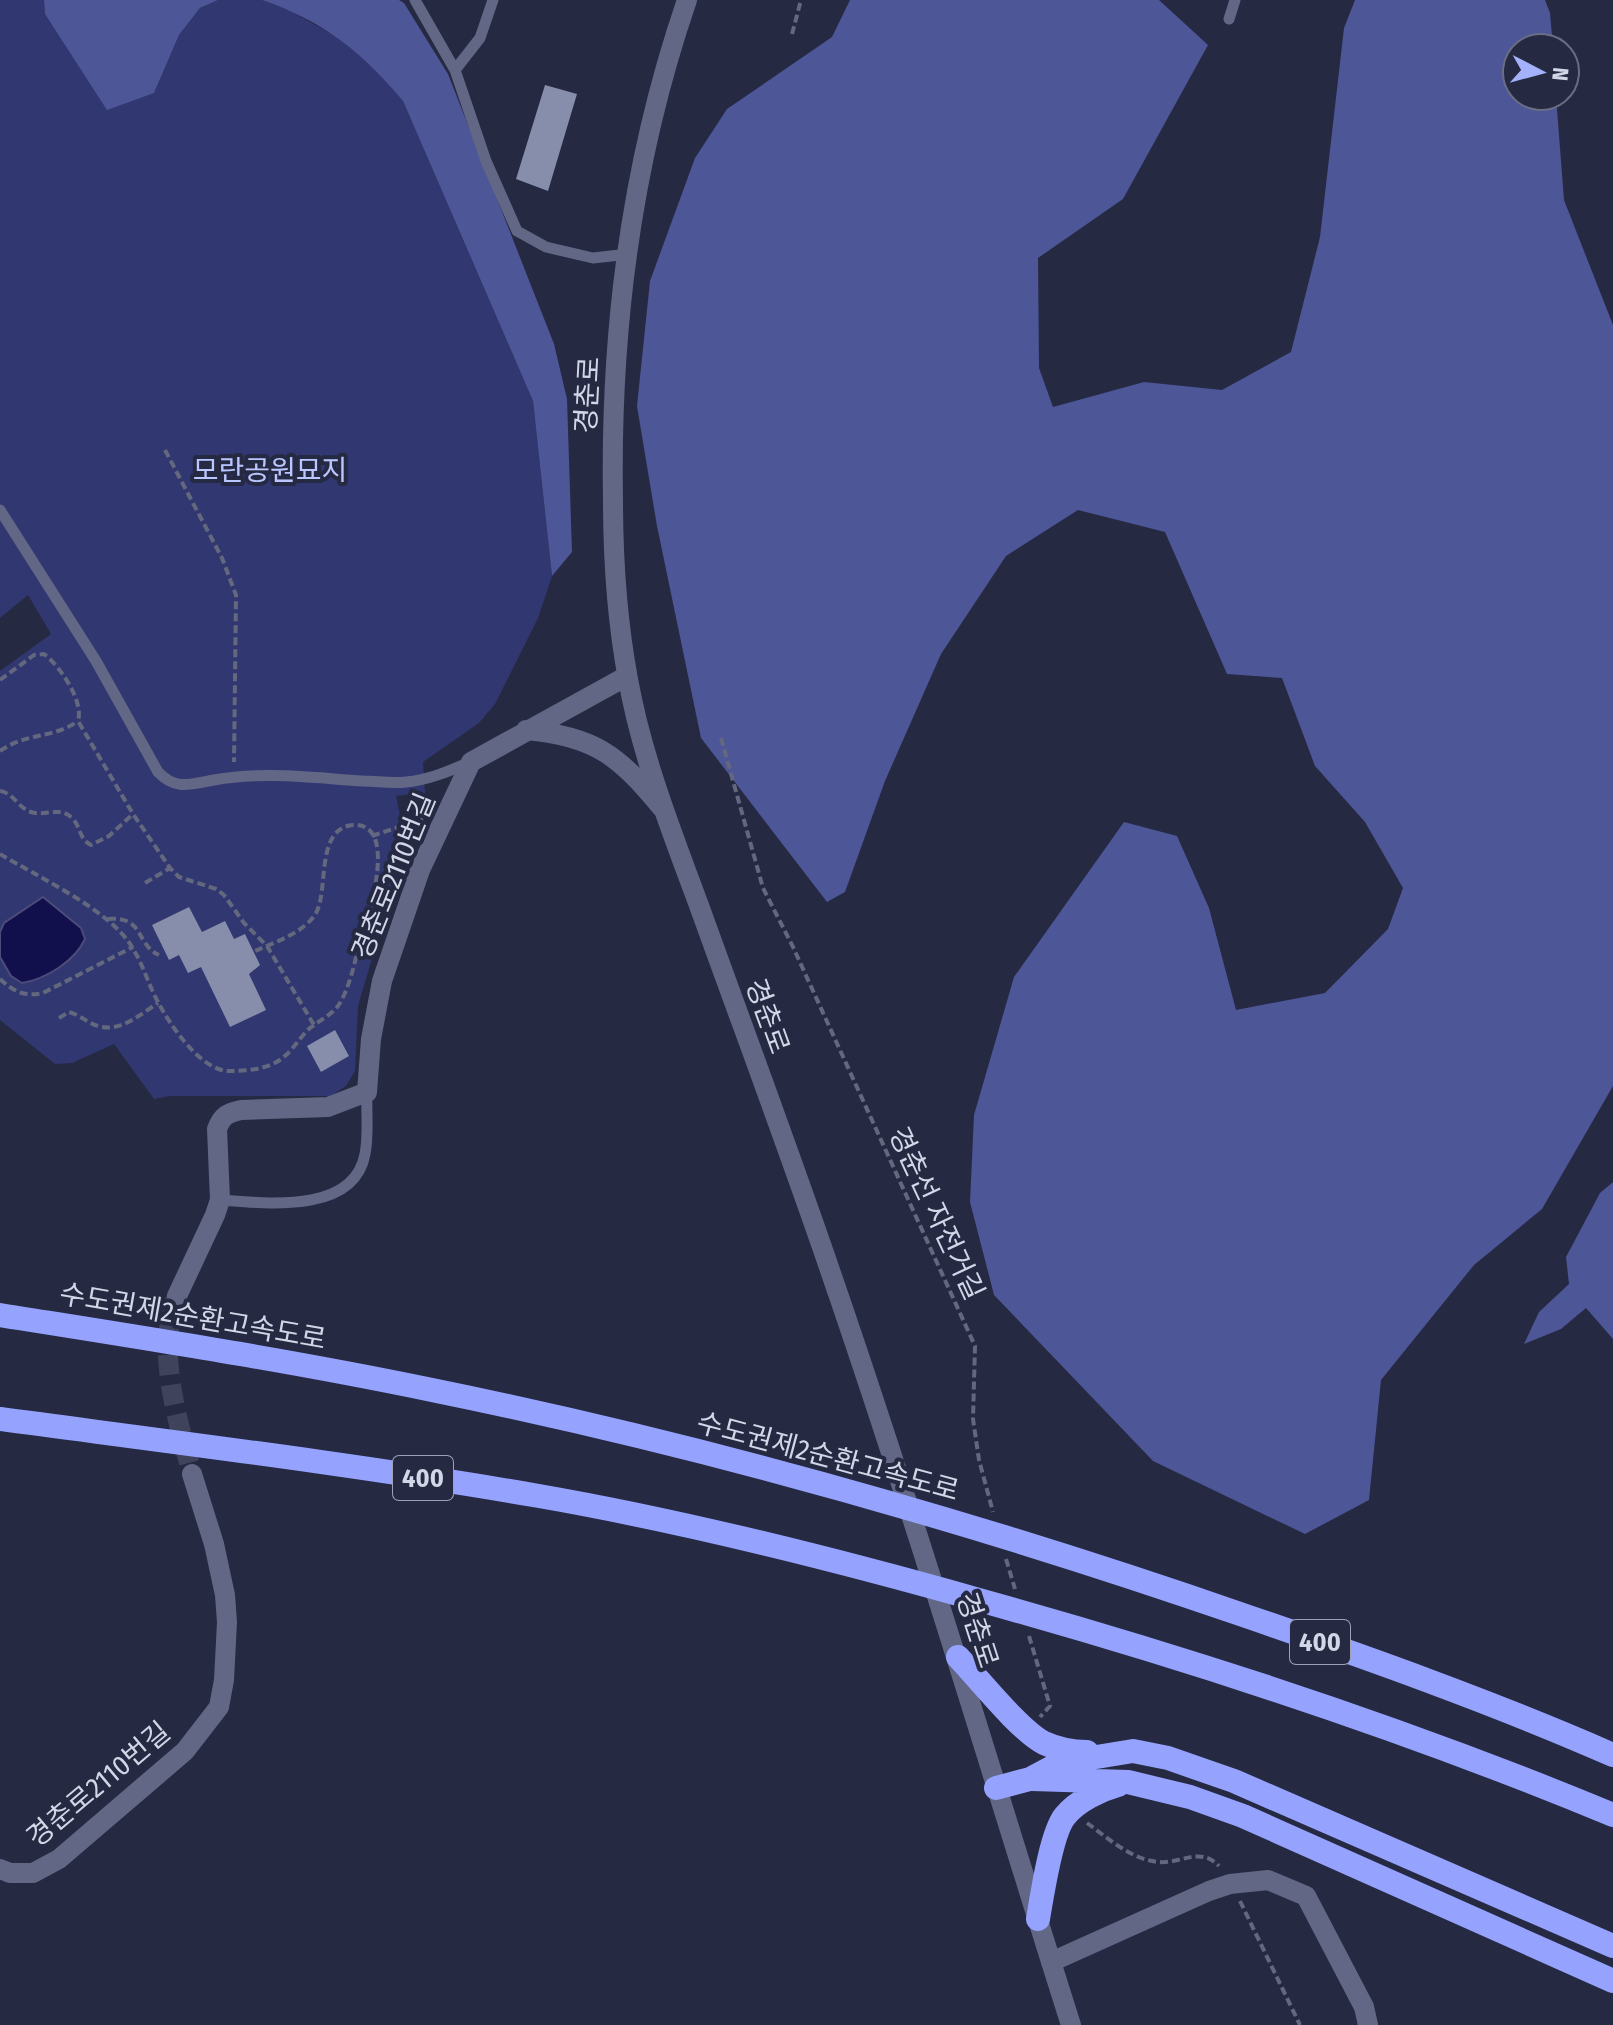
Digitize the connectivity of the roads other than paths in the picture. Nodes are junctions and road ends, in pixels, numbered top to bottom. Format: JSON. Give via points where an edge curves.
{"nodes":[{"id":1,"x":415,"y":0,"type":"edge"},
{"id":2,"x":493,"y":0,"type":"edge"},
{"id":3,"x":687,"y":0,"type":"edge"},
{"id":4,"x":1235,"y":0,"type":"edge"},
{"id":5,"x":1229,"y":19,"type":"dead end"},
{"id":6,"x":455,"y":70,"type":"junction"},
{"id":7,"x":629,"y":254,"type":"junction"},
{"id":8,"x":0,"y":510,"type":"edge"},
{"id":9,"x":627,"y":676,"type":"junction"},
{"id":10,"x":526,"y":730,"type":"junction"},
{"id":11,"x":471,"y":762,"type":"junction"},
{"id":12,"x":665,"y":812,"type":"junction"},
{"id":13,"x":367,"y":1092,"type":"junction"},
{"id":14,"x":220,"y":1200,"type":"junction"},
{"id":15,"x":177,"y":1296,"type":"tunnel mouth"},
{"id":16,"x":0,"y":1315,"type":"edge"},
{"id":17,"x":0,"y":1419,"type":"edge"},
{"id":18,"x":192,"y":1474,"type":"tunnel mouth"},
{"id":19,"x":958,"y":1657,"type":"junction"},
{"id":20,"x":1133,"y":1751,"type":"junction"},
{"id":21,"x":1613,"y":1755,"type":"edge"},
{"id":22,"x":1030,"y":1779,"type":"junction"},
{"id":23,"x":1128,"y":1782,"type":"junction"},
{"id":24,"x":996,"y":1788,"type":"junction"},
{"id":25,"x":1581,"y":1802,"type":"junction"},
{"id":26,"x":1613,"y":1815,"type":"edge"},
{"id":27,"x":1613,"y":1822,"type":"edge"},
{"id":28,"x":0,"y":1869,"type":"edge"},
{"id":29,"x":1038,"y":1919,"type":"junction"},
{"id":30,"x":1613,"y":1946,"type":"edge"},
{"id":31,"x":1051,"y":1962,"type":"junction"},
{"id":32,"x":1613,"y":1981,"type":"edge"},
{"id":33,"x":1071,"y":2025,"type":"edge"},
{"id":34,"x":1368,"y":2025,"type":"edge"}],
"edges":[{"from":1,"to":6,"type":"lane"},
{"from":2,"to":6,"type":"lane","via":[[480,38]]},
{"from":3,"to":7,"type":"street","name":"경춘로","via":[[645,144]]},
{"from":4,"to":5,"type":"lane"},
{"from":6,"to":7,"type":"lane","via":[[517,231],[546,247],[593,258]]},
{"from":7,"to":9,"type":"street","name":"경춘로","via":[[612,426],[614,571]]},
{"from":8,"to":11,"type":"lane","via":[[166,781],[189,786],[277,776],[402,783]]},
{"from":9,"to":10,"type":"street"},
{"from":9,"to":12,"type":"street","name":"경춘로"},
{"from":10,"to":11,"type":"street"},
{"from":10,"to":12,"type":"street","via":[[564,734],[603,750]]},
{"from":11,"to":13,"type":"street","name":"경춘로2110번길","via":[[407,901],[382,981]]},
{"from":12,"to":19,"type":"street","name":"경춘로","via":[[832,1275]]},
{"from":13,"to":14,"type":"lane","via":[[365,1154],[360,1169],[342,1188],[295,1203]]},
{"from":13,"to":14,"type":"street","via":[[328,1107],[241,1110],[221,1118]]},
{"from":14,"to":15,"type":"street"},
{"from":16,"to":21,"type":"highway","name":"수도권제2순환고속도로","number":"400","via":[[226,1350],[433,1390],[816,1481],[1014,1550],[1356,1654]]},
{"from":17,"to":25,"type":"highway","number":"400","via":[[261,1452],[540,1496],[842,1561],[1271,1686]]},
{"from":18,"to":28,"type":"street","name":"경춘로2110번길","via":[[225,1595],[219,1707],[185,1751],[59,1859],[33,1873]]},
{"from":19,"to":20,"type":"highway","via":[[1043,1742],[1071,1752]]},
{"from":19,"to":24,"type":"street","name":"경춘로"},
{"from":20,"to":22,"type":"highway","via":[[1060,1763]]},
{"from":20,"to":30,"type":"highway","via":[[1234,1781]]},
{"from":22,"to":23,"type":"highway"},
{"from":22,"to":24,"type":"highway"},
{"from":23,"to":29,"type":"highway","via":[[1099,1790],[1064,1817]]},
{"from":23,"to":32,"type":"highway","via":[[1243,1816]]},
{"from":24,"to":29,"type":"street","name":"경춘로"},
{"from":25,"to":26,"type":"highway","number":"400"},
{"from":25,"to":27,"type":"highway"},
{"from":29,"to":31,"type":"street","name":"경춘로"},
{"from":31,"to":33,"type":"street","name":"경춘로"},
{"from":31,"to":34,"type":"street","via":[[1230,1884],[1268,1880],[1306,1896],[1364,2007]]}]}
